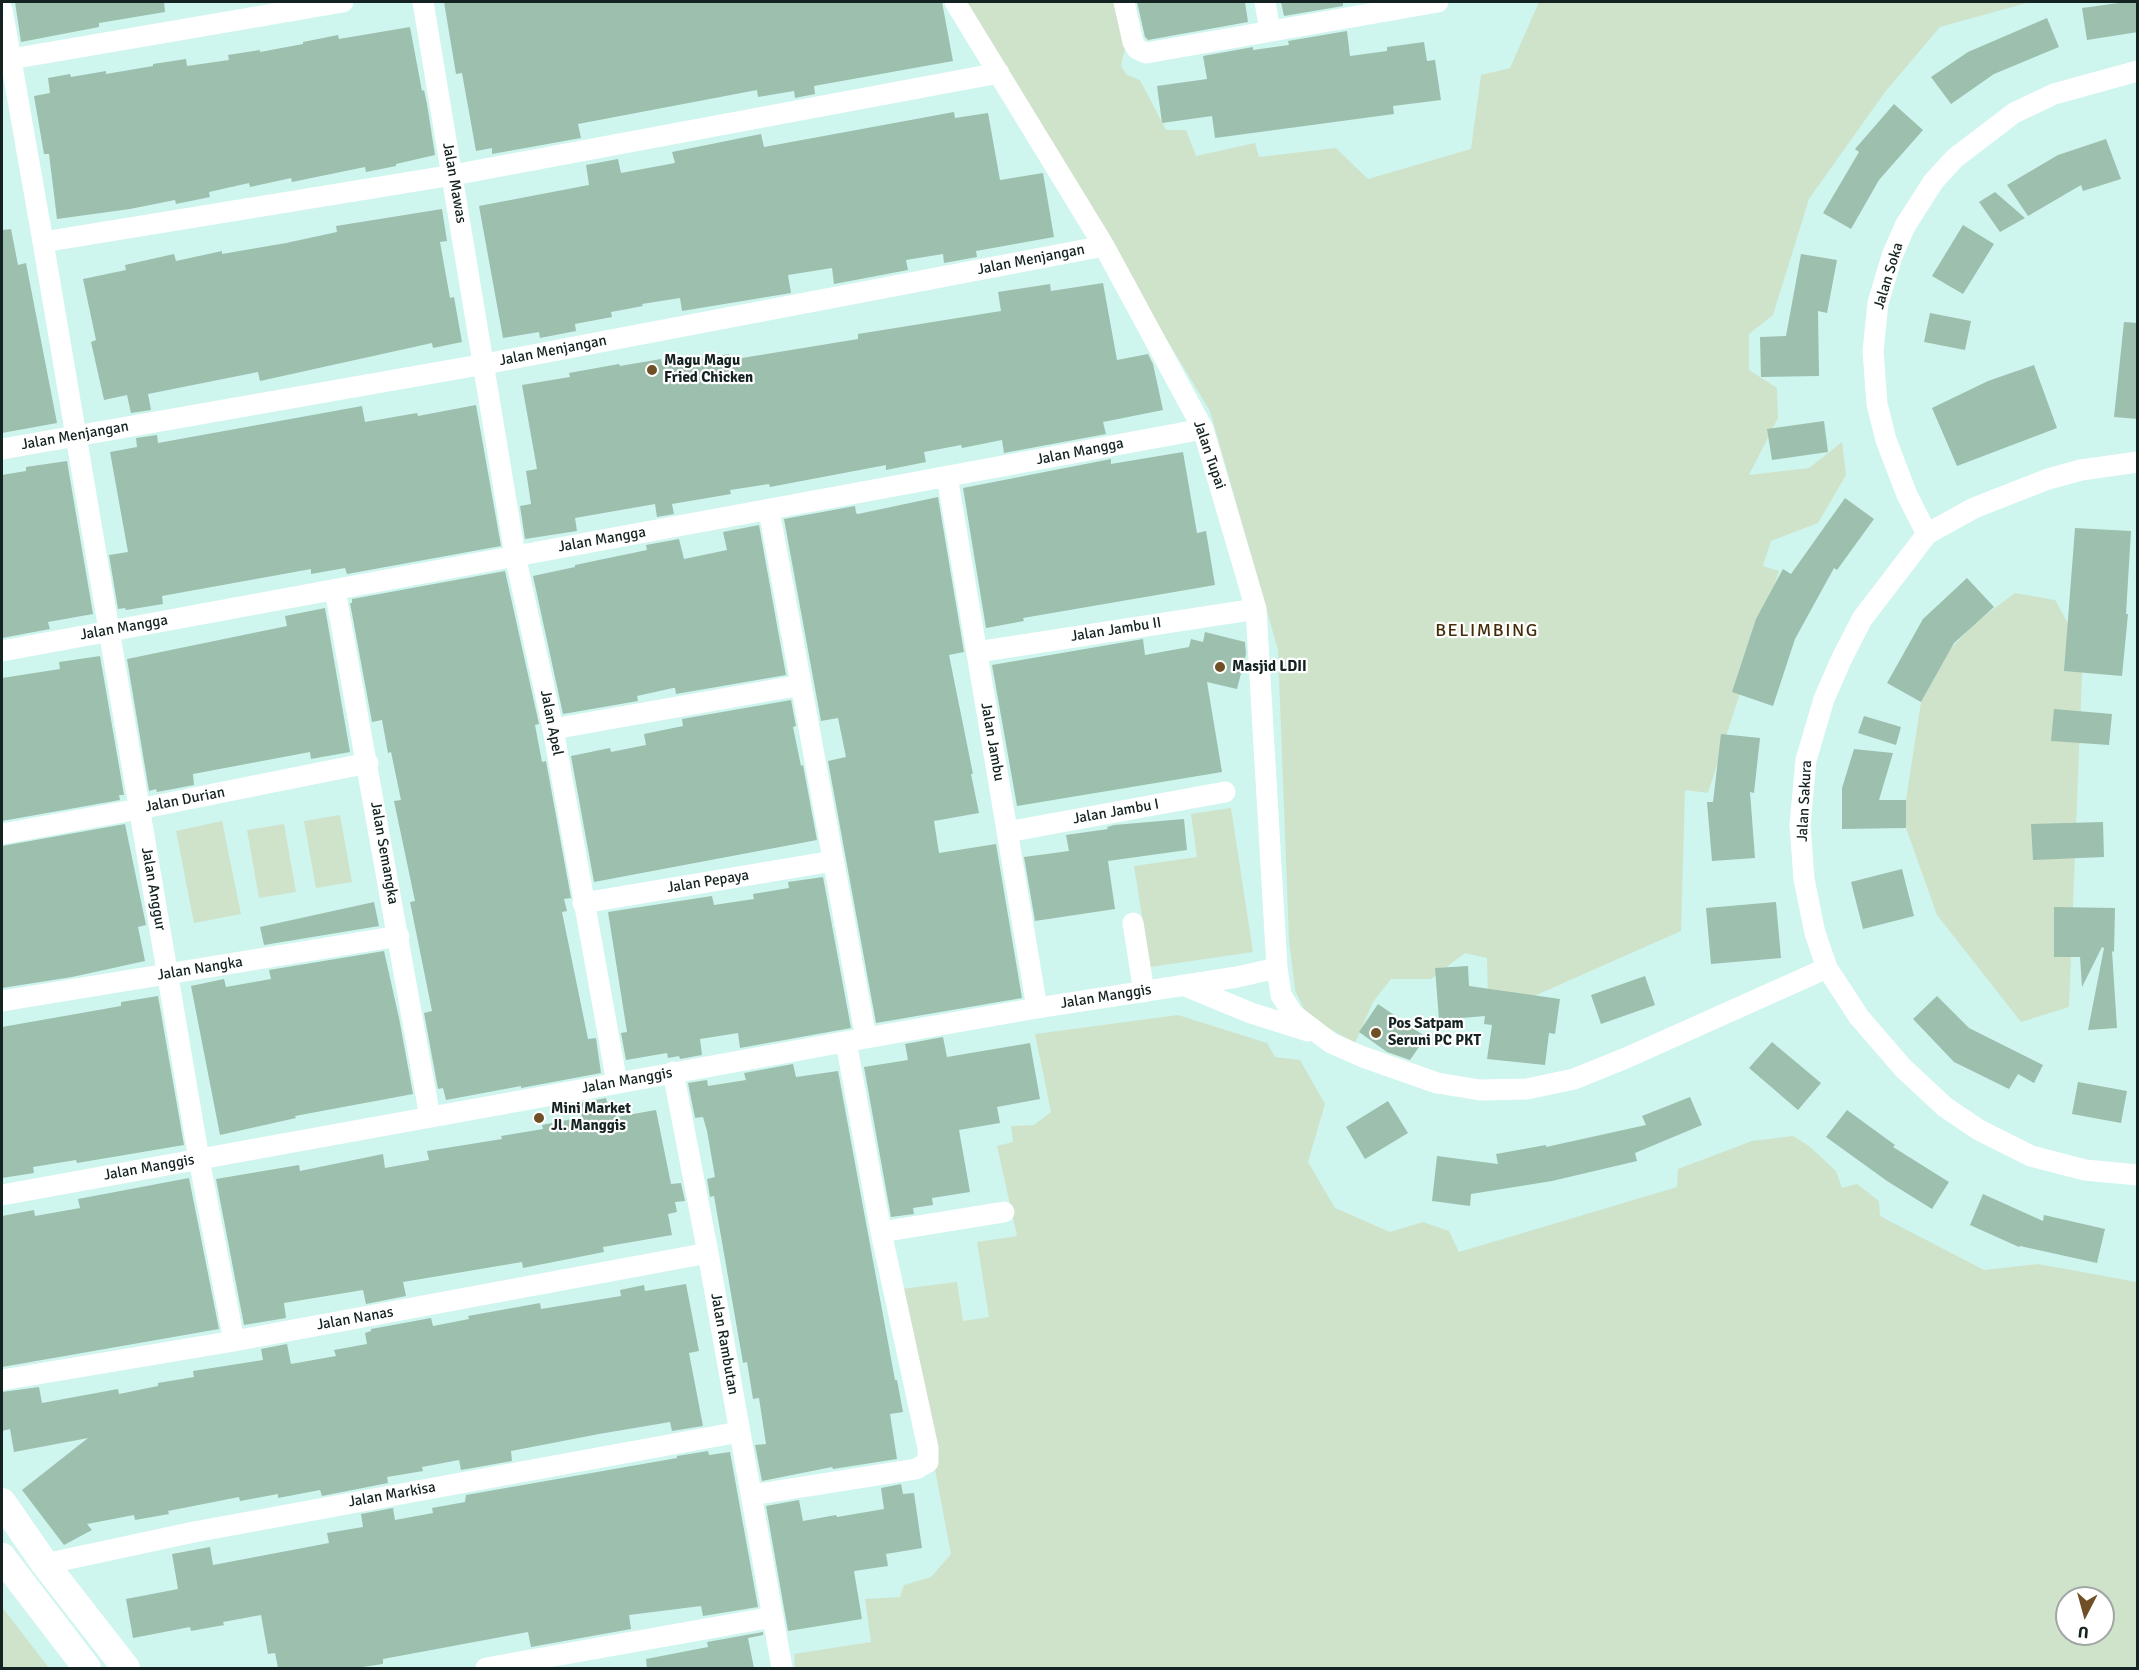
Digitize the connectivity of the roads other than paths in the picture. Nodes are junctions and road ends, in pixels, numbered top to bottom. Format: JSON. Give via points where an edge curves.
{"nodes":[{"id":1,"x":343,"y":2,"type":"edge"},
{"id":2,"x":423,"y":2,"type":"edge"},
{"id":3,"x":955,"y":2,"type":"edge"},
{"id":4,"x":1124,"y":2,"type":"edge"},
{"id":5,"x":1265,"y":2,"type":"edge"},
{"id":6,"x":1438,"y":2,"type":"edge"},
{"id":7,"x":2,"y":9,"type":"edge"},
{"id":8,"x":1270,"y":31,"type":"junction"},
{"id":9,"x":11,"y":59,"type":"junction"},
{"id":10,"x":2138,"y":71,"type":"edge"},
{"id":11,"x":999,"y":73,"type":"junction"},
{"id":12,"x":453,"y":175,"type":"junction"},
{"id":13,"x":43,"y":242,"type":"junction"},
{"id":14,"x":1104,"y":246,"type":"junction"},
{"id":15,"x":485,"y":364,"type":"junction"},
{"id":16,"x":1203,"y":429,"type":"junction"},
{"id":17,"x":76,"y":435,"type":"junction"},
{"id":18,"x":2,"y":449,"type":"edge"},
{"id":19,"x":2138,"y":462,"type":"edge"},
{"id":20,"x":947,"y":476,"type":"junction"},
{"id":21,"x":769,"y":510,"type":"junction"},
{"id":22,"x":1927,"y":534,"type":"junction"},
{"id":23,"x":515,"y":555,"type":"junction"},
{"id":24,"x":335,"y":590,"type":"junction"},
{"id":25,"x":1256,"y":609,"type":"junction"},
{"id":26,"x":110,"y":631,"type":"junction"},
{"id":27,"x":2,"y":651,"type":"edge"},
{"id":28,"x":977,"y":652,"type":"junction"},
{"id":29,"x":801,"y":685,"type":"junction"},
{"id":30,"x":553,"y":729,"type":"junction"},
{"id":31,"x":368,"y":764,"type":"junction"},
{"id":32,"x":1225,"y":792,"type":"dead end"},
{"id":33,"x":139,"y":809,"type":"junction"},
{"id":34,"x":1007,"y":832,"type":"junction"},
{"id":35,"x":2,"y":834,"type":"edge"},
{"id":36,"x":833,"y":861,"type":"junction"},
{"id":37,"x":583,"y":903,"type":"junction"},
{"id":38,"x":1133,"y":924,"type":"dead end"},
{"id":39,"x":399,"y":936,"type":"junction"},
{"id":40,"x":1277,"y":968,"type":"junction"},
{"id":41,"x":1827,"y":968,"type":"junction"},
{"id":42,"x":168,"y":974,"type":"junction"},
{"id":43,"x":1183,"y":985,"type":"junction"},
{"id":44,"x":1144,"y":992,"type":"junction"},
{"id":45,"x":2,"y":1002,"type":"edge"},
{"id":46,"x":1037,"y":1008,"type":"junction"},
{"id":47,"x":1318,"y":1034,"type":"junction"},
{"id":48,"x":856,"y":1040,"type":"junction"},
{"id":49,"x":673,"y":1072,"type":"junction"},
{"id":50,"x":617,"y":1083,"type":"junction"},
{"id":51,"x":430,"y":1117,"type":"junction"},
{"id":52,"x":199,"y":1159,"type":"junction"},
{"id":53,"x":2138,"y":1175,"type":"edge"},
{"id":54,"x":2,"y":1194,"type":"edge"},
{"id":55,"x":1004,"y":1212,"type":"dead end"},
{"id":56,"x":881,"y":1232,"type":"junction"},
{"id":57,"x":708,"y":1253,"type":"junction"},
{"id":58,"x":234,"y":1341,"type":"junction"},
{"id":59,"x":2,"y":1380,"type":"edge"},
{"id":60,"x":739,"y":1432,"type":"junction"},
{"id":61,"x":752,"y":1495,"type":"junction"},
{"id":62,"x":2,"y":1502,"type":"edge"},
{"id":63,"x":2,"y":1557,"type":"edge"},
{"id":64,"x":45,"y":1564,"type":"junction"},
{"id":65,"x":773,"y":1617,"type":"junction"},
{"id":66,"x":87,"y":1668,"type":"edge"},
{"id":67,"x":126,"y":1668,"type":"edge"},
{"id":68,"x":486,"y":1668,"type":"edge"},
{"id":69,"x":782,"y":1668,"type":"edge"}],
"edges":[{"from":1,"to":9,"type":"street"},
{"from":2,"to":12,"type":"street","name":"Jalan Mawas"},
{"from":3,"to":11,"type":"street","name":"Jalan Tupai"},
{"from":4,"to":8,"type":"street","via":[[1133,42],[1146,53]]},
{"from":5,"to":8,"type":"street"},
{"from":6,"to":8,"type":"street"},
{"from":7,"to":9,"type":"street","name":"Jalan Anggur"},
{"from":9,"to":13,"type":"street","name":"Jalan Anggur"},
{"from":10,"to":22,"type":"street","name":"Jalan Soka","via":[[2054,94],[2014,112],[1955,158],[1933,182],[1905,226],[1878,303],[1873,351],[1877,404],[1887,440],[1907,495]]},
{"from":11,"to":12,"type":"street"},
{"from":11,"to":14,"type":"street","name":"Jalan Tupai"},
{"from":12,"to":13,"type":"street"},
{"from":12,"to":15,"type":"street","name":"Jalan Mawas"},
{"from":13,"to":17,"type":"street","name":"Jalan Anggur"},
{"from":14,"to":15,"type":"street","name":"Jalan Menjangan"},
{"from":14,"to":16,"type":"street","name":"Jalan Tupai"},
{"from":15,"to":17,"type":"street","name":"Jalan Menjangan"},
{"from":15,"to":23,"type":"street","name":"Jalan Apel"},
{"from":16,"to":20,"type":"street","name":"Jalan Mangga"},
{"from":16,"to":25,"type":"street","name":"Jalan Tupai"},
{"from":17,"to":18,"type":"street","name":"Jalan Menjangan"},
{"from":17,"to":26,"type":"street","name":"Jalan Anggur"},
{"from":19,"to":22,"type":"street","name":"Jalan Sakura","via":[[2048,479],[1974,508]]},
{"from":20,"to":21,"type":"street","name":"Jalan Mangga"},
{"from":20,"to":28,"type":"street","name":"Jalan Jambu"},
{"from":21,"to":23,"type":"street","name":"Jalan Mangga"},
{"from":21,"to":29,"type":"street"},
{"from":22,"to":41,"type":"street","name":"Jalan Sakura","via":[[1862,619],[1824,699],[1806,760],[1800,825],[1804,879]]},
{"from":23,"to":24,"type":"street","name":"Jalan Mangga"},
{"from":23,"to":30,"type":"street","name":"Jalan Apel"},
{"from":24,"to":26,"type":"street","name":"Jalan Mangga"},
{"from":24,"to":31,"type":"street","name":"Jalan Semangka"},
{"from":25,"to":28,"type":"street","name":"Jalan Jambu II"},
{"from":25,"to":40,"type":"street","name":"Jalan Tupai"},
{"from":26,"to":27,"type":"street","name":"Jalan Mangga"},
{"from":26,"to":33,"type":"street","name":"Jalan Anggur"},
{"from":28,"to":34,"type":"street","name":"Jalan Jambu"},
{"from":29,"to":30,"type":"street"},
{"from":29,"to":36,"type":"street"},
{"from":30,"to":37,"type":"street","name":"Jalan Apel"},
{"from":31,"to":33,"type":"street","name":"Jalan Durian"},
{"from":31,"to":39,"type":"street","name":"Jalan Semangka"},
{"from":32,"to":34,"type":"street","name":"Jalan Jambu I"},
{"from":33,"to":35,"type":"street","name":"Jalan Durian"},
{"from":33,"to":42,"type":"street","name":"Jalan Anggur"},
{"from":34,"to":46,"type":"street","name":"Jalan Jambu"},
{"from":36,"to":37,"type":"street","name":"Jalan Pepaya"},
{"from":36,"to":48,"type":"street"},
{"from":37,"to":50,"type":"street","name":"Jalan Apel"},
{"from":38,"to":44,"type":"street"},
{"from":39,"to":42,"type":"street","name":"Jalan Nangka"},
{"from":39,"to":51,"type":"street","name":"Jalan Semangka"},
{"from":40,"to":43,"type":"street","name":"Jalan Manggis"},
{"from":40,"to":47,"type":"street","name":"Jalan Tupai","via":[[1281,995],[1293,1014]]},
{"from":41,"to":47,"type":"street","via":[[1574,1079],[1527,1089],[1479,1090],[1437,1083],[1363,1057]]},
{"from":41,"to":53,"type":"street","name":"Jalan Sakura","via":[[1859,1017],[1903,1068],[1945,1107],[1979,1130],[2031,1156],[2085,1170]]},
{"from":42,"to":45,"type":"street","name":"Jalan Nangka"},
{"from":42,"to":52,"type":"street","name":"Jalan Anggur"},
{"from":43,"to":44,"type":"street","name":"Jalan Manggis"},
{"from":43,"to":47,"type":"street","via":[[1251,1013]]},
{"from":44,"to":46,"type":"street","name":"Jalan Manggis"},
{"from":46,"to":48,"type":"street","name":"Jalan Manggis"},
{"from":48,"to":49,"type":"street","name":"Jalan Manggis"},
{"from":48,"to":56,"type":"street"},
{"from":49,"to":50,"type":"street","name":"Jalan Manggis"},
{"from":49,"to":57,"type":"street","name":"Jalan Rambutan"},
{"from":50,"to":51,"type":"street","name":"Jalan Manggis"},
{"from":51,"to":52,"type":"street","name":"Jalan Manggis"},
{"from":52,"to":54,"type":"street","name":"Jalan Manggis"},
{"from":52,"to":58,"type":"street","name":"Jalan Anggur"},
{"from":55,"to":56,"type":"street"},
{"from":56,"to":61,"type":"street","via":[[928,1462],[916,1468]]},
{"from":57,"to":58,"type":"street","name":"Jalan Nanas"},
{"from":57,"to":60,"type":"street","name":"Jalan Rambutan"},
{"from":58,"to":59,"type":"street","name":"Jalan Nanas"},
{"from":60,"to":61,"type":"street","name":"Jalan Rambutan"},
{"from":60,"to":64,"type":"street","name":"Jalan Markisa","via":[[194,1532]]},
{"from":61,"to":65,"type":"street","name":"Jalan Rambutan"},
{"from":62,"to":64,"type":"street"},
{"from":63,"to":66,"type":"street"},
{"from":64,"to":67,"type":"street"},
{"from":65,"to":68,"type":"street"},
{"from":65,"to":69,"type":"street","name":"Jalan Rambutan"}]}
